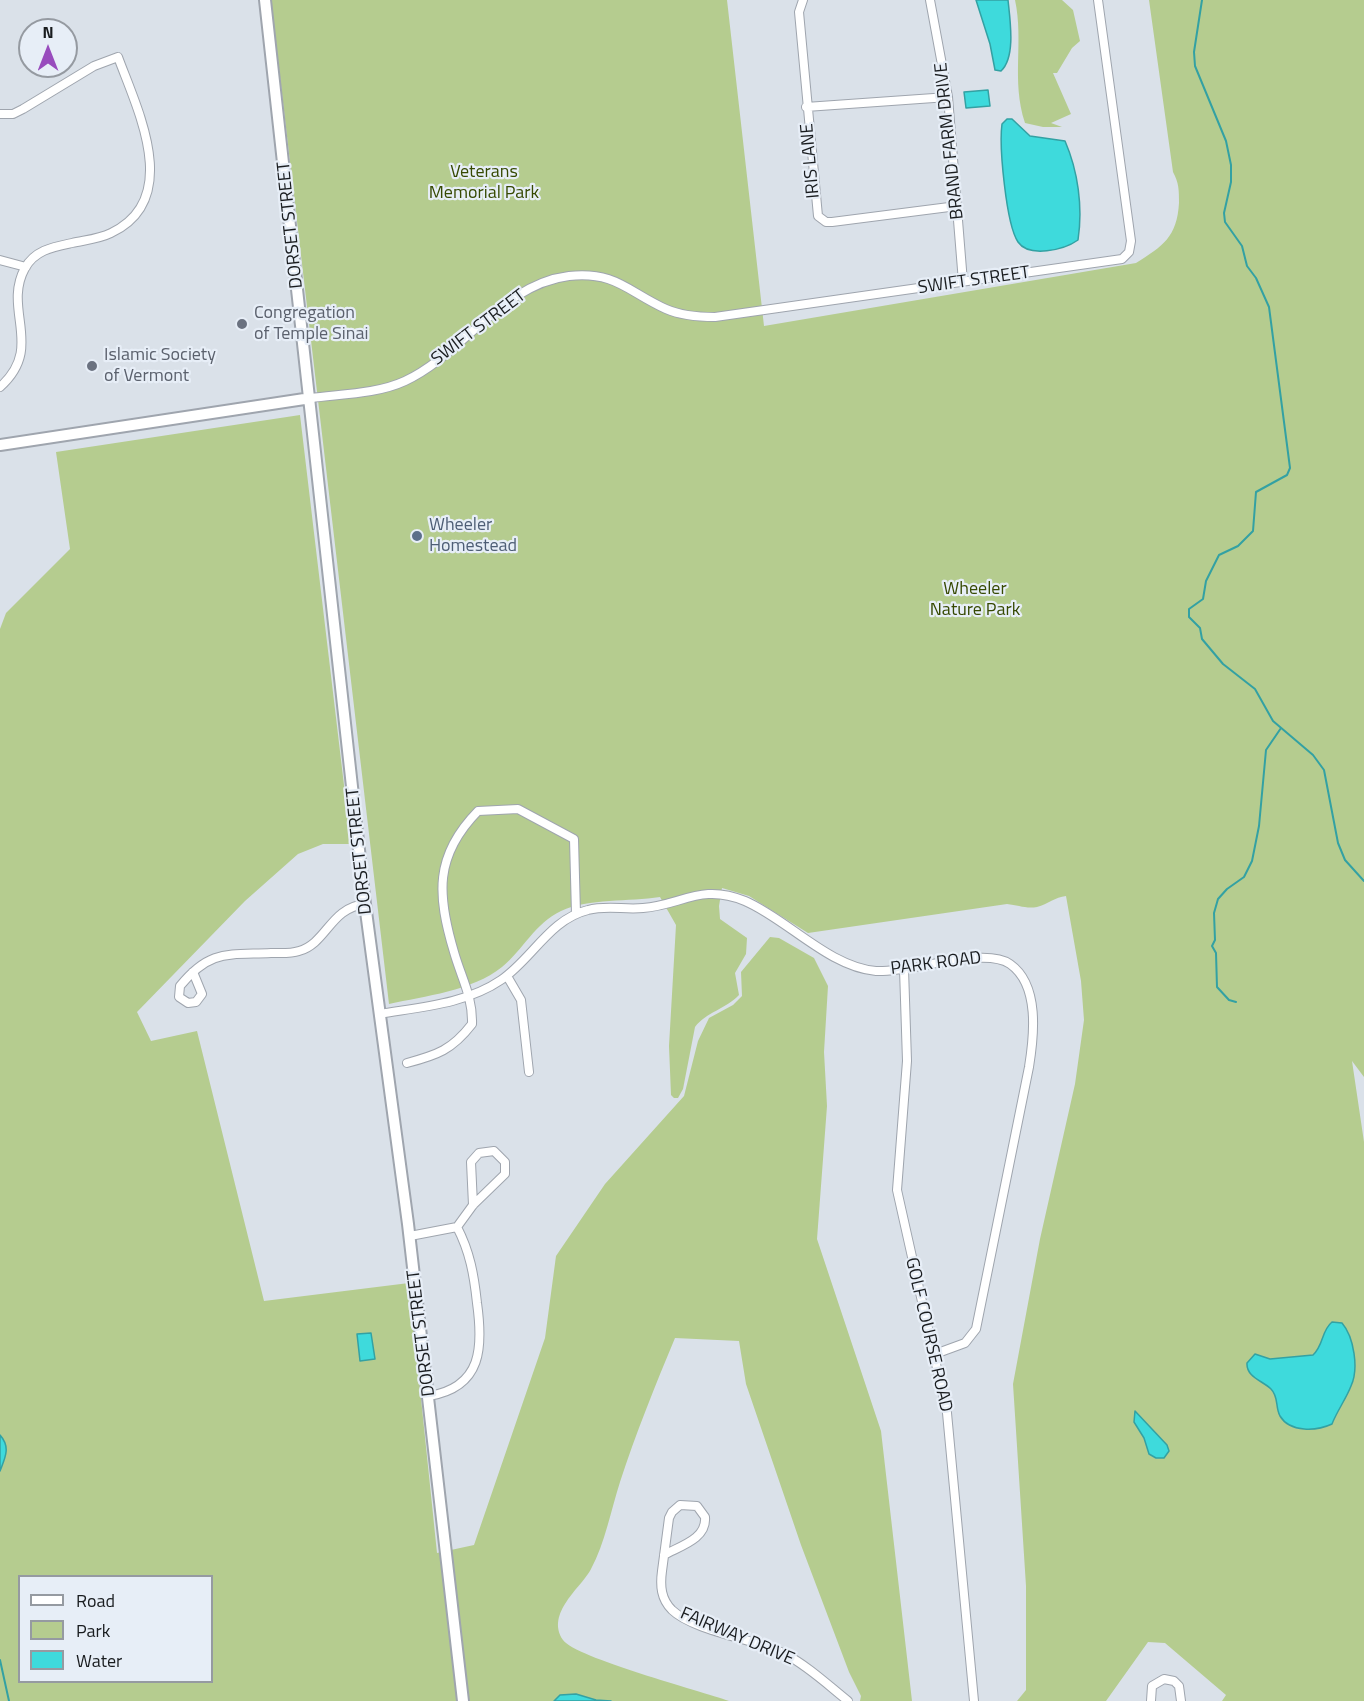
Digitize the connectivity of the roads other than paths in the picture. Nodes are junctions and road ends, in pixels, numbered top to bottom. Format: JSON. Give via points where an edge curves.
{"nodes":[{"id":1,"x":265,"y":0,"type":"edge"},
{"id":2,"x":803,"y":0,"type":"edge"},
{"id":3,"x":930,"y":0,"type":"edge"},
{"id":4,"x":1098,"y":0,"type":"edge"},
{"id":5,"x":948,"y":97,"type":"junction"},
{"id":6,"x":807,"y":107,"type":"junction"},
{"id":7,"x":0,"y":114,"type":"edge"},
{"id":8,"x":957,"y":206,"type":"junction"},
{"id":9,"x":0,"y":260,"type":"edge"},
{"id":10,"x":26,"y":267,"type":"junction"},
{"id":11,"x":963,"y":282,"type":"junction"},
{"id":12,"x":0,"y":387,"type":"edge"},
{"id":13,"x":310,"y":398,"type":"junction"},
{"id":14,"x":0,"y":445,"type":"edge"},
{"id":15,"x":365,"y":904,"type":"junction"},
{"id":16,"x":576,"y":914,"type":"junction"},
{"id":17,"x":904,"y":969,"type":"junction"},
{"id":18,"x":193,"y":972,"type":"dead end"},
{"id":19,"x":507,"y":976,"type":"junction"},
{"id":20,"x":470,"y":996,"type":"junction"},
{"id":21,"x":380,"y":1014,"type":"junction"},
{"id":22,"x":407,"y":1063,"type":"dead end"},
{"id":23,"x":529,"y":1072,"type":"dead end"},
{"id":24,"x":473,"y":1206,"type":"junction"},
{"id":25,"x":457,"y":1227,"type":"junction"},
{"id":26,"x":410,"y":1236,"type":"junction"},
{"id":27,"x":935,"y":1353,"type":"junction"},
{"id":28,"x":429,"y":1396,"type":"junction"},
{"id":29,"x":664,"y":1555,"type":"junction"},
{"id":30,"x":463,"y":1701,"type":"edge"},
{"id":31,"x":848,"y":1701,"type":"edge"},
{"id":32,"x":974,"y":1701,"type":"edge"},
{"id":33,"x":1151,"y":1701,"type":"edge"},
{"id":34,"x":1180,"y":1701,"type":"edge"}],
"edges":[{"from":1,"to":13,"type":"street","name":"DORSET STREET"},
{"from":2,"to":6,"type":"street","name":"IRIS LANE","via":[[800,12]]},
{"from":3,"to":5,"type":"street","name":"BRAND FARM DRIVE"},
{"from":4,"to":11,"type":"street","name":"SWIFT STREET","via":[[1131,241],[1129,252],[1118,260]]},
{"from":5,"to":6,"type":"street"},
{"from":5,"to":8,"type":"street","name":"BRAND FARM DRIVE"},
{"from":6,"to":8,"type":"street","name":"IRIS LANE","via":[[816,210],[821,219],[832,222]]},
{"from":7,"to":10,"type":"street","via":[[13,114],[94,66],[118,57],[150,150],[150,179],[136,213],[117,230],[48,249]]},
{"from":8,"to":11,"type":"street","name":"BRAND FARM DRIVE"},
{"from":9,"to":10,"type":"street"},
{"from":10,"to":12,"type":"street","via":[[18,293],[22,355]]},
{"from":11,"to":13,"type":"street","name":"SWIFT STREET","via":[[715,317],[676,312],[610,279],[589,275],[558,278],[514,299],[443,356],[404,381]]},
{"from":13,"to":14,"type":"street","name":"SWIFT STREET"},
{"from":13,"to":15,"type":"street","name":"DORSET STREET"},
{"from":15,"to":18,"type":"street","via":[[345,909],[313,943],[298,951],[219,955]]},
{"from":15,"to":21,"type":"street","name":"DORSET STREET"},
{"from":16,"to":17,"type":"street","name":"PARK ROAD","via":[[603,908],[645,908],[691,895],[725,896],[752,905],[850,964],[876,971]]},
{"from":16,"to":19,"type":"street","name":"PARK ROAD","via":[[557,926]]},
{"from":16,"to":20,"type":"street","via":[[574,839],[518,809],[478,811],[465,824],[442,868],[441,897]]},
{"from":17,"to":27,"type":"street","name":"GOLF COURSE ROAD","via":[[908,1044],[897,1191]]},
{"from":17,"to":27,"type":"street","name":"PARK ROAD","via":[[998,958],[1019,972],[1032,1007],[1029,1067],[978,1323],[974,1335],[965,1343]]},
{"from":19,"to":20,"type":"street","name":"PARK ROAD"},
{"from":19,"to":23,"type":"street","via":[[521,1000]]},
{"from":20,"to":21,"type":"street","name":"PARK ROAD"},
{"from":20,"to":22,"type":"street","via":[[472,1024],[461,1038],[440,1054]]},
{"from":21,"to":26,"type":"street","name":"DORSET STREET"},
{"from":24,"to":24,"type":"street","via":[[505,1174],[505,1162],[494,1151],[479,1153],[471,1162]]},
{"from":24,"to":25,"type":"street"},
{"from":25,"to":26,"type":"street"},
{"from":25,"to":28,"type":"street","via":[[474,1270],[481,1347],[464,1380]]},
{"from":26,"to":28,"type":"street","name":"DORSET STREET"},
{"from":27,"to":32,"type":"street","name":"GOLF COURSE ROAD","via":[[950,1436]]},
{"from":28,"to":30,"type":"street","name":"DORSET STREET"},
{"from":29,"to":29,"type":"street","name":"FAIRWAY DRIVE","via":[[672,1512],[684,1503],[697,1506],[705,1517],[703,1531]]},
{"from":29,"to":31,"type":"street","name":"FAIRWAY DRIVE","via":[[662,1591],[673,1611],[786,1655]]},
{"from":33,"to":34,"type":"street","via":[[1152,1686],[1167,1678],[1179,1686]]}]}
